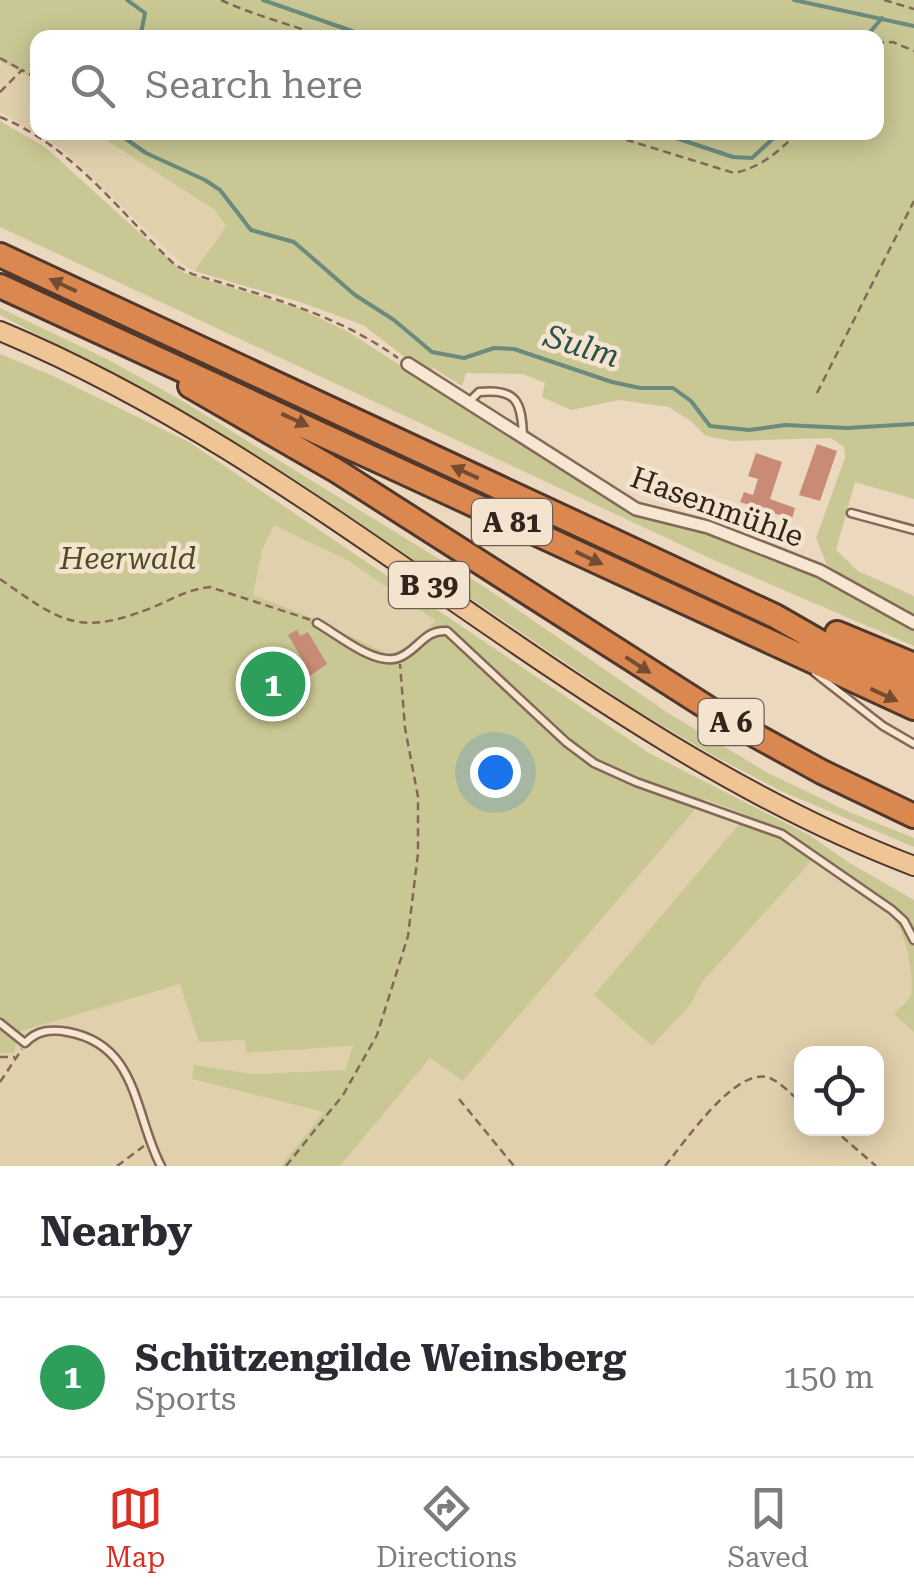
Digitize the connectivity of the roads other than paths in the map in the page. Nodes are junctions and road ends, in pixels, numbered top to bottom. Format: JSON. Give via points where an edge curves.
{"nodes":[{"id":1,"x":0,"y":256,"type":"edge"},
{"id":2,"x":0,"y":286,"type":"edge"},
{"id":3,"x":0,"y":331,"type":"edge"},
{"id":4,"x":110,"y":336,"type":"junction"},
{"id":5,"x":408,"y":364,"type":"road end"},
{"id":6,"x":468,"y":403,"type":"junction"},
{"id":7,"x":522,"y":439,"type":"junction"},
{"id":8,"x":851,"y":514,"type":"dead end"},
{"id":9,"x":914,"y":530,"type":"edge"},
{"id":10,"x":776,"y":616,"type":"junction"},
{"id":11,"x":317,"y":623,"type":"road end"},
{"id":12,"x":914,"y":623,"type":"edge"},
{"id":13,"x":778,"y":646,"type":"junction"},
{"id":14,"x":914,"y":665,"type":"edge"},
{"id":15,"x":914,"y":686,"type":"edge"},
{"id":16,"x":914,"y":708,"type":"edge"},
{"id":17,"x":914,"y":744,"type":"edge"},
{"id":18,"x":914,"y":816,"type":"edge"},
{"id":19,"x":913,"y":866,"type":"edge"},
{"id":20,"x":914,"y":940,"type":"edge"},
{"id":21,"x":0,"y":1023,"type":"edge"},
{"id":22,"x":161,"y":1166,"type":"edge"}],
"edges":[{"from":10,"to":1,"type":"highway","one_way":true},
{"from":2,"to":4,"type":"highway","number":"A 6"},
{"from":3,"to":19,"type":"main road","number":"B 39","via":[[136,396],[234,453],[688,757],[825,829]]},
{"from":4,"to":13,"type":"highway","number":"A 81","one_way":true},
{"from":4,"to":18,"type":"highway","number":"A 6","one_way":true,"via":[[722,717]]},
{"from":5,"to":6,"type":"street","name":"Hasenmühle"},
{"from":6,"to":7,"type":"street","name":"Hasenmühle"},
{"from":6,"to":7,"type":"lane","via":[[479,392],[510,394],[522,418]]},
{"from":7,"to":12,"type":"street","name":"Hasenmühle","via":[[636,509],[708,527],[820,571]]},
{"from":8,"to":9,"type":"lane"},
{"from":10,"to":14,"type":"highway","via":[[831,630]]},
{"from":10,"to":15,"type":"highway"},
{"from":11,"to":20,"type":"lane","via":[[373,655],[400,658],[435,631],[447,631],[594,762],[782,834],[892,910]]},
{"from":13,"to":16,"type":"highway","number":"A 81","one_way":true},
{"from":13,"to":17,"type":"lane"},
{"from":21,"to":22,"type":"lane","via":[[25,1044],[58,1030],[97,1042],[125,1069]]}]}
